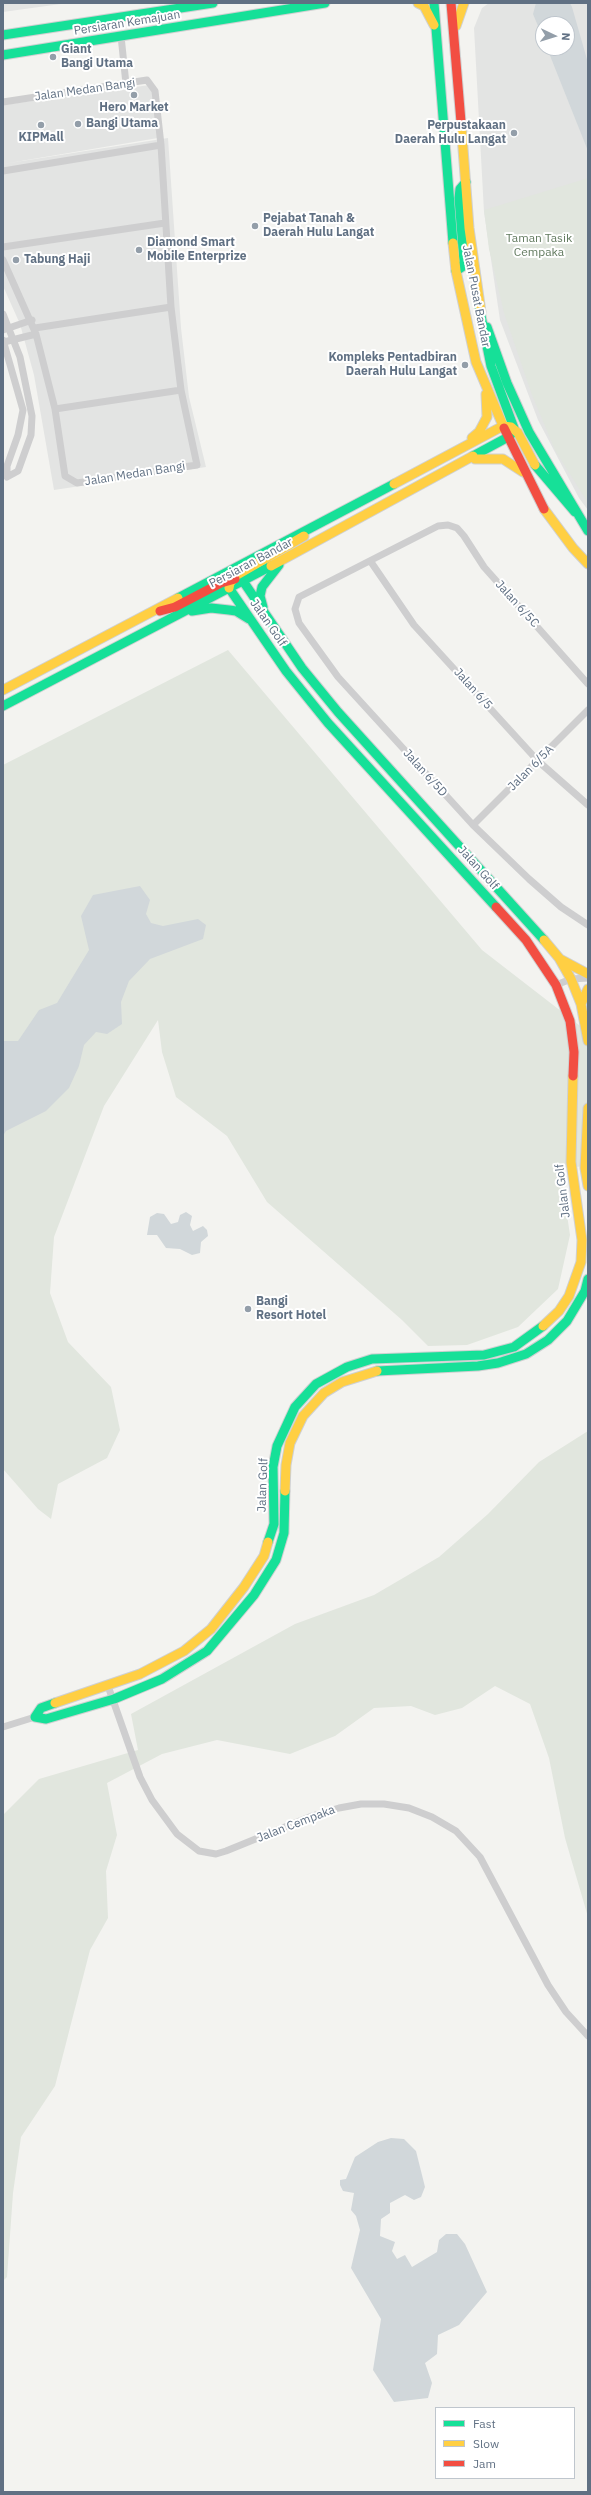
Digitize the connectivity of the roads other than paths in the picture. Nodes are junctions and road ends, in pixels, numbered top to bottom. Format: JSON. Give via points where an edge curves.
{"nodes":[{"id":1,"x":213,"y":3,"type":"edge"},
{"id":2,"x":325,"y":3,"type":"edge"},
{"id":3,"x":418,"y":3,"type":"edge"},
{"id":4,"x":434,"y":3,"type":"edge"},
{"id":5,"x":451,"y":3,"type":"edge"},
{"id":6,"x":464,"y":3,"type":"edge"},
{"id":7,"x":438,"y":34,"type":"junction"},
{"id":8,"x":454,"y":34,"type":"junction"},
{"id":9,"x":3,"y":35,"type":"edge"},
{"id":10,"x":121,"y":36,"type":"junction"},
{"id":11,"x":3,"y":55,"type":"edge"},
{"id":12,"x":126,"y":84,"type":"junction"},
{"id":13,"x":3,"y":102,"type":"edge"},
{"id":14,"x":161,"y":145,"type":"junction"},
{"id":15,"x":3,"y":171,"type":"edge"},
{"id":16,"x":466,"y":182,"type":"junction"},
{"id":17,"x":165,"y":223,"type":"junction"},
{"id":18,"x":3,"y":247,"type":"edge"},
{"id":19,"x":3,"y":260,"type":"edge"},
{"id":20,"x":456,"y":270,"type":"junction"},
{"id":21,"x":479,"y":306,"type":"junction"},
{"id":22,"x":171,"y":307,"type":"junction"},
{"id":23,"x":3,"y":314,"type":"edge"},
{"id":24,"x":34,"y":327,"type":"junction"},
{"id":25,"x":6,"y":329,"type":"edge"},
{"id":26,"x":14,"y":340,"type":"junction"},
{"id":27,"x":3,"y":341,"type":"edge"},
{"id":28,"x":484,"y":380,"type":"junction"},
{"id":29,"x":181,"y":390,"type":"junction"},
{"id":30,"x":55,"y":409,"type":"junction"},
{"id":31,"x":503,"y":426,"type":"junction"},
{"id":32,"x":514,"y":428,"type":"junction"},
{"id":33,"x":509,"y":438,"type":"junction"},
{"id":34,"x":458,"y":450,"type":"junction"},
{"id":35,"x":472,"y":459,"type":"junction"},
{"id":36,"x":526,"y":475,"type":"junction"},
{"id":37,"x":575,"y":512,"type":"junction"},
{"id":38,"x":322,"y":521,"type":"junction"},
{"id":39,"x":588,"y":530,"type":"edge"},
{"id":40,"x":286,"y":558,"type":"junction"},
{"id":41,"x":371,"y":562,"type":"junction"},
{"id":42,"x":588,"y":564,"type":"edge"},
{"id":43,"x":234,"y":579,"type":"junction"},
{"id":44,"x":243,"y":582,"type":"junction"},
{"id":45,"x":229,"y":588,"type":"junction"},
{"id":46,"x":184,"y":612,"type":"junction"},
{"id":47,"x":265,"y":614,"type":"junction"},
{"id":48,"x":142,"y":615,"type":"junction"},
{"id":49,"x":252,"y":621,"type":"junction"},
{"id":50,"x":588,"y":684,"type":"edge"},
{"id":51,"x":3,"y":690,"type":"edge"},
{"id":52,"x":3,"y":706,"type":"edge"},
{"id":53,"x":588,"y":710,"type":"edge"},
{"id":54,"x":338,"y":712,"type":"junction"},
{"id":55,"x":328,"y":723,"type":"junction"},
{"id":56,"x":538,"y":761,"type":"junction"},
{"id":57,"x":588,"y":805,"type":"edge"},
{"id":58,"x":473,"y":825,"type":"junction"},
{"id":59,"x":588,"y":925,"type":"edge"},
{"id":60,"x":559,"y":958,"type":"junction"},
{"id":61,"x":588,"y":974,"type":"edge"},
{"id":62,"x":588,"y":978,"type":"edge"},
{"id":63,"x":571,"y":979,"type":"junction"},
{"id":64,"x":556,"y":985,"type":"junction"},
{"id":65,"x":588,"y":989,"type":"edge"},
{"id":66,"x":581,"y":1004,"type":"junction"},
{"id":67,"x":588,"y":1041,"type":"edge"},
{"id":68,"x":588,"y":1108,"type":"edge"},
{"id":69,"x":588,"y":1186,"type":"edge"},
{"id":70,"x":588,"y":1279,"type":"edge"},
{"id":71,"x":184,"y":1651,"type":"junction"},
{"id":72,"x":190,"y":1663,"type":"junction"},
{"id":73,"x":108,"y":1686,"type":"junction"},
{"id":74,"x":114,"y":1699,"type":"junction"},
{"id":75,"x":35,"y":1717,"type":"junction"},
{"id":76,"x":3,"y":1728,"type":"edge"},
{"id":77,"x":588,"y":2036,"type":"edge"}],
"edges":[{"from":1,"to":9,"type":"main road","name":"Persiaran Kemajuan"},
{"from":2,"to":10,"type":"main road","name":"Persiaran Kemajuan"},
{"from":3,"to":7,"type":"main road","via":[[424,6]]},
{"from":4,"to":7,"type":"main road","name":"Jalan Pusat Bandar"},
{"from":5,"to":8,"type":"main road","name":"Jalan Pusat Bandar"},
{"from":6,"to":8,"type":"main road"},
{"from":7,"to":20,"type":"main road","name":"Jalan Pusat Bandar","via":[[448,196]]},
{"from":8,"to":16,"type":"main road","name":"Jalan Pusat Bandar"},
{"from":10,"to":11,"type":"main road","name":"Persiaran Kemajuan"},
{"from":10,"to":12,"type":"street"},
{"from":12,"to":13,"type":"street","name":"Jalan Medan Bangi"},
{"from":12,"to":14,"type":"street","name":"Jalan Medan Bangi","via":[[147,80],[156,91]]},
{"from":14,"to":15,"type":"street"},
{"from":14,"to":17,"type":"street","name":"Jalan Medan Bangi"},
{"from":16,"to":20,"type":"main road","via":[[460,189],[459,198],[464,262],[462,267]]},
{"from":16,"to":21,"type":"main road","name":"Jalan Pusat Bandar"},
{"from":17,"to":18,"type":"street"},
{"from":17,"to":22,"type":"street","name":"Jalan Medan Bangi"},
{"from":19,"to":24,"type":"street","name":"Jalan Medan Bangi"},
{"from":20,"to":28,"type":"main road","name":"Jalan Pusat Bandar","via":[[476,362]]},
{"from":21,"to":32,"type":"main road","via":[[491,366]]},
{"from":21,"to":37,"type":"main road","name":"Jalan Pusat Bandar","via":[[514,402]]},
{"from":22,"to":24,"type":"street"},
{"from":22,"to":29,"type":"street","name":"Jalan Medan Bangi"},
{"from":23,"to":25,"type":"street"},
{"from":24,"to":25,"type":"street"},
{"from":24,"to":26,"type":"street"},
{"from":24,"to":30,"type":"street","name":"Jalan Medan Bangi"},
{"from":25,"to":26,"type":"street"},
{"from":26,"to":27,"type":"street"},
{"from":26,"to":27,"type":"street","via":[[27,382],[31,435],[18,471],[7,477],[7,466],[18,435],[23,410]]},
{"from":28,"to":31,"type":"main road","name":"Jalan Pusat Bandar"},
{"from":28,"to":34,"type":"main road","via":[[487,417],[479,432]]},
{"from":29,"to":30,"type":"street"},
{"from":29,"to":30,"type":"street","name":"Jalan Medan Bangi","via":[[197,465],[77,483],[65,476]]},
{"from":31,"to":32,"type":"main road"},
{"from":31,"to":33,"type":"main road","name":"Jalan Pusat Bandar"},
{"from":31,"to":34,"type":"main road","name":"Persiaran Bandar"},
{"from":32,"to":33,"type":"main road"},
{"from":32,"to":37,"type":"main road","via":[[537,468]]},
{"from":33,"to":35,"type":"main road","name":"Persiaran Bandar"},
{"from":33,"to":36,"type":"main road","name":"Jalan Pusat Bandar"},
{"from":34,"to":38,"type":"main road","name":"Persiaran Bandar"},
{"from":35,"to":36,"type":"main road","via":[[503,459]]},
{"from":35,"to":40,"type":"main road","name":"Persiaran Bandar"},
{"from":36,"to":42,"type":"main road","name":"Jalan Pusat Bandar","via":[[545,510]]},
{"from":37,"to":39,"type":"main road","name":"Jalan Pusat Bandar"},
{"from":38,"to":43,"type":"main road","via":[[292,545],[241,572]]},
{"from":38,"to":48,"type":"main road","name":"Persiaran Bandar"},
{"from":40,"to":44,"type":"main road","name":"Persiaran Bandar"},
{"from":40,"to":47,"type":"main road","via":[[262,587],[260,596]]},
{"from":41,"to":50,"type":"street","name":"Jalan 6/5C","via":[[438,526],[448,525],[457,528],[484,567]]},
{"from":41,"to":56,"type":"street","name":"Jalan 6/5","via":[[414,625]]},
{"from":41,"to":58,"type":"street","name":"Jalan 6/5D","via":[[299,597],[295,608],[299,623],[338,677]]},
{"from":43,"to":44,"type":"main road"},
{"from":43,"to":45,"type":"main road"},
{"from":43,"to":48,"type":"main road","via":[[175,607]]},
{"from":44,"to":45,"type":"main road","name":"Persiaran Bandar"},
{"from":44,"to":47,"type":"main road","name":"Jalan Golf"},
{"from":45,"to":46,"type":"main road","name":"Persiaran Bandar"},
{"from":45,"to":49,"type":"main road","name":"Jalan Golf"},
{"from":46,"to":49,"type":"main road","via":[[211,608],[229,610],[236,611]]},
{"from":46,"to":52,"type":"main road","name":"Persiaran Bandar"},
{"from":47,"to":54,"type":"main road","name":"Jalan Golf","via":[[302,668]]},
{"from":48,"to":51,"type":"main road","name":"Persiaran Bandar"},
{"from":49,"to":55,"type":"main road","name":"Jalan Golf","via":[[286,671]]},
{"from":53,"to":56,"type":"street","name":"Jalan 6/5A"},
{"from":54,"to":55,"type":"main road"},
{"from":54,"to":60,"type":"main road","name":"Jalan Golf"},
{"from":55,"to":64,"type":"main road","name":"Jalan Golf","via":[[526,940]]},
{"from":56,"to":57,"type":"street","name":"Jalan 6/5"},
{"from":56,"to":58,"type":"street","name":"Jalan 6/5A"},
{"from":58,"to":59,"type":"street","name":"Jalan 6/5D","via":[[535,883]]},
{"from":60,"to":61,"type":"main road"},
{"from":60,"to":63,"type":"main road","name":"Jalan Golf"},
{"from":62,"to":63,"type":"street"},
{"from":63,"to":64,"type":"street"},
{"from":63,"to":66,"type":"main road","name":"Jalan Golf"},
{"from":64,"to":71,"type":"main road","name":"Jalan Golf","via":[[567,1012],[573,1038],[575,1078],[571,1162],[582,1240],[581,1262],[569,1296],[559,1311],[540,1329],[514,1347],[484,1355],[372,1359],[347,1366],[324,1378],[309,1391],[292,1412],[277,1446],[273,1467],[274,1524],[264,1556],[212,1628]]},
{"from":65,"to":66,"type":"main road"},
{"from":66,"to":67,"type":"main road","name":"Jalan Golf"},
{"from":68,"to":69,"type":"main road","name":"Jalan Golf","via":[[585,1168]]},
{"from":70,"to":72,"type":"main road","name":"Jalan Golf","via":[[585,1291],[567,1321],[548,1340],[526,1354],[478,1366],[376,1371],[342,1382],[316,1400],[297,1427],[287,1454],[286,1520],[276,1560],[254,1595],[226,1631]]},
{"from":71,"to":72,"type":"main road"},
{"from":71,"to":73,"type":"main road","name":"Jalan Golf","via":[[140,1674]]},
{"from":72,"to":74,"type":"main road","name":"Jalan Golf","via":[[162,1679]]},
{"from":73,"to":74,"type":"street","name":"Jalan Cempaka"},
{"from":73,"to":75,"type":"main road","name":"Jalan Golf","via":[[41,1708]]},
{"from":74,"to":75,"type":"main road","name":"Jalan Golf","via":[[46,1720]]},
{"from":74,"to":77,"type":"street","name":"Jalan Cempaka","via":[[140,1777],[152,1800],[177,1834],[199,1851],[216,1854],[312,1816],[361,1804],[409,1808],[432,1817],[456,1831],[480,1857],[548,1985],[566,2012]]},
{"from":75,"to":76,"type":"street","name":"Jalan Golf"}]}
